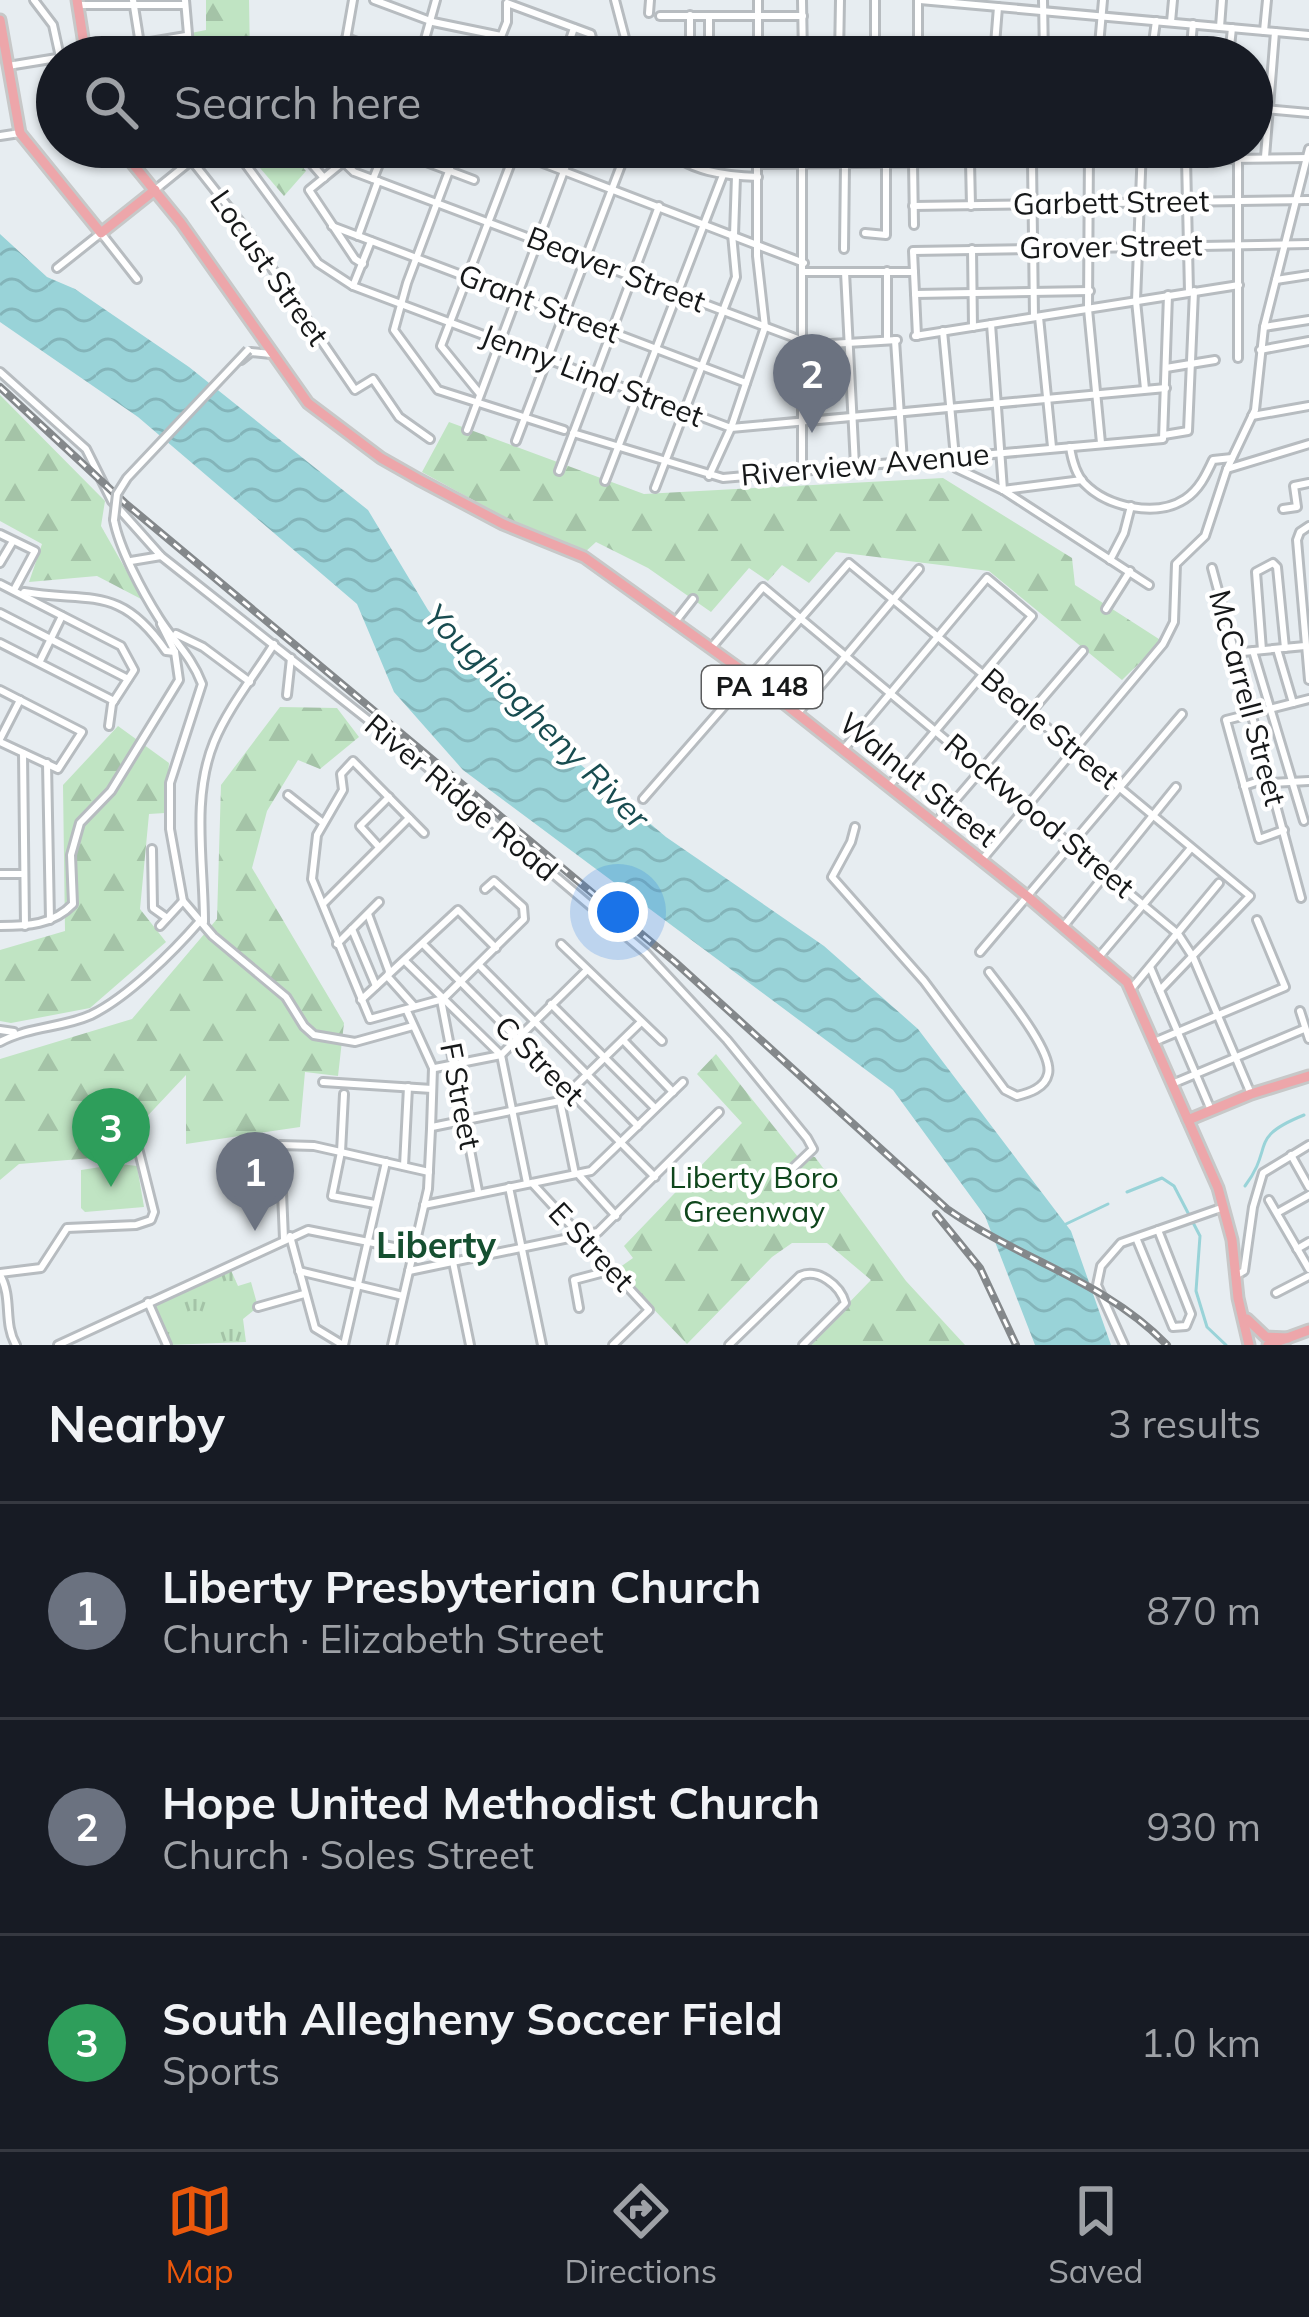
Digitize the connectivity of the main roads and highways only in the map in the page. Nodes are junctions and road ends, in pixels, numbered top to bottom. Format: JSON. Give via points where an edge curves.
{"nodes":[{"id":1,"x":77,"y":2,"type":"edge"},
{"id":2,"x":0,"y":20,"type":"edge"},
{"id":3,"x":83,"y":36,"type":"edge"},
{"id":4,"x":36,"y":153,"type":"edge"},
{"id":5,"x":48,"y":168,"type":"edge"},
{"id":6,"x":136,"y":168,"type":"edge"},
{"id":7,"x":154,"y":190,"type":"junction"},
{"id":8,"x":1309,"y":1076,"type":"edge"},
{"id":9,"x":1188,"y":1120,"type":"junction"},
{"id":10,"x":1237,"y":1275,"type":"junction"},
{"id":11,"x":1247,"y":1319,"type":"junction"},
{"id":12,"x":1309,"y":1330,"type":"edge"},
{"id":13,"x":1284,"y":1341,"type":"edge"},
{"id":14,"x":1251,"y":1345,"type":"edge"},
{"id":15,"x":1268,"y":1345,"type":"edge"}],
"edges":[{"from":1,"to":3,"type":"main road"},
{"from":2,"to":4,"type":"main road","via":[[20,133]]},
{"from":5,"to":7,"type":"main road","via":[[101,233]]},
{"from":6,"to":7,"type":"main road","name":"Walnut Street","number":"PA 148"},
{"from":7,"to":9,"type":"main road","name":"Walnut Street","number":"PA 148","via":[[308,403],[381,458],[584,557],[751,677],[1099,957],[1131,988]]},
{"from":8,"to":9,"type":"main road"},
{"from":9,"to":10,"type":"main road","name":"Walnut Street","number":"PA 148","via":[[1224,1207]]},
{"from":10,"to":11,"type":"main road","name":"Walnut Street","number":"PA 148"},
{"from":10,"to":14,"type":"main road","name":"Walnut Street","number":"PA 148"},
{"from":11,"to":13,"type":"main road"},
{"from":11,"to":14,"type":"main road","name":"Walnut Street","number":"PA 148"},
{"from":12,"to":13,"type":"main road"},
{"from":13,"to":15,"type":"main road"}]}
